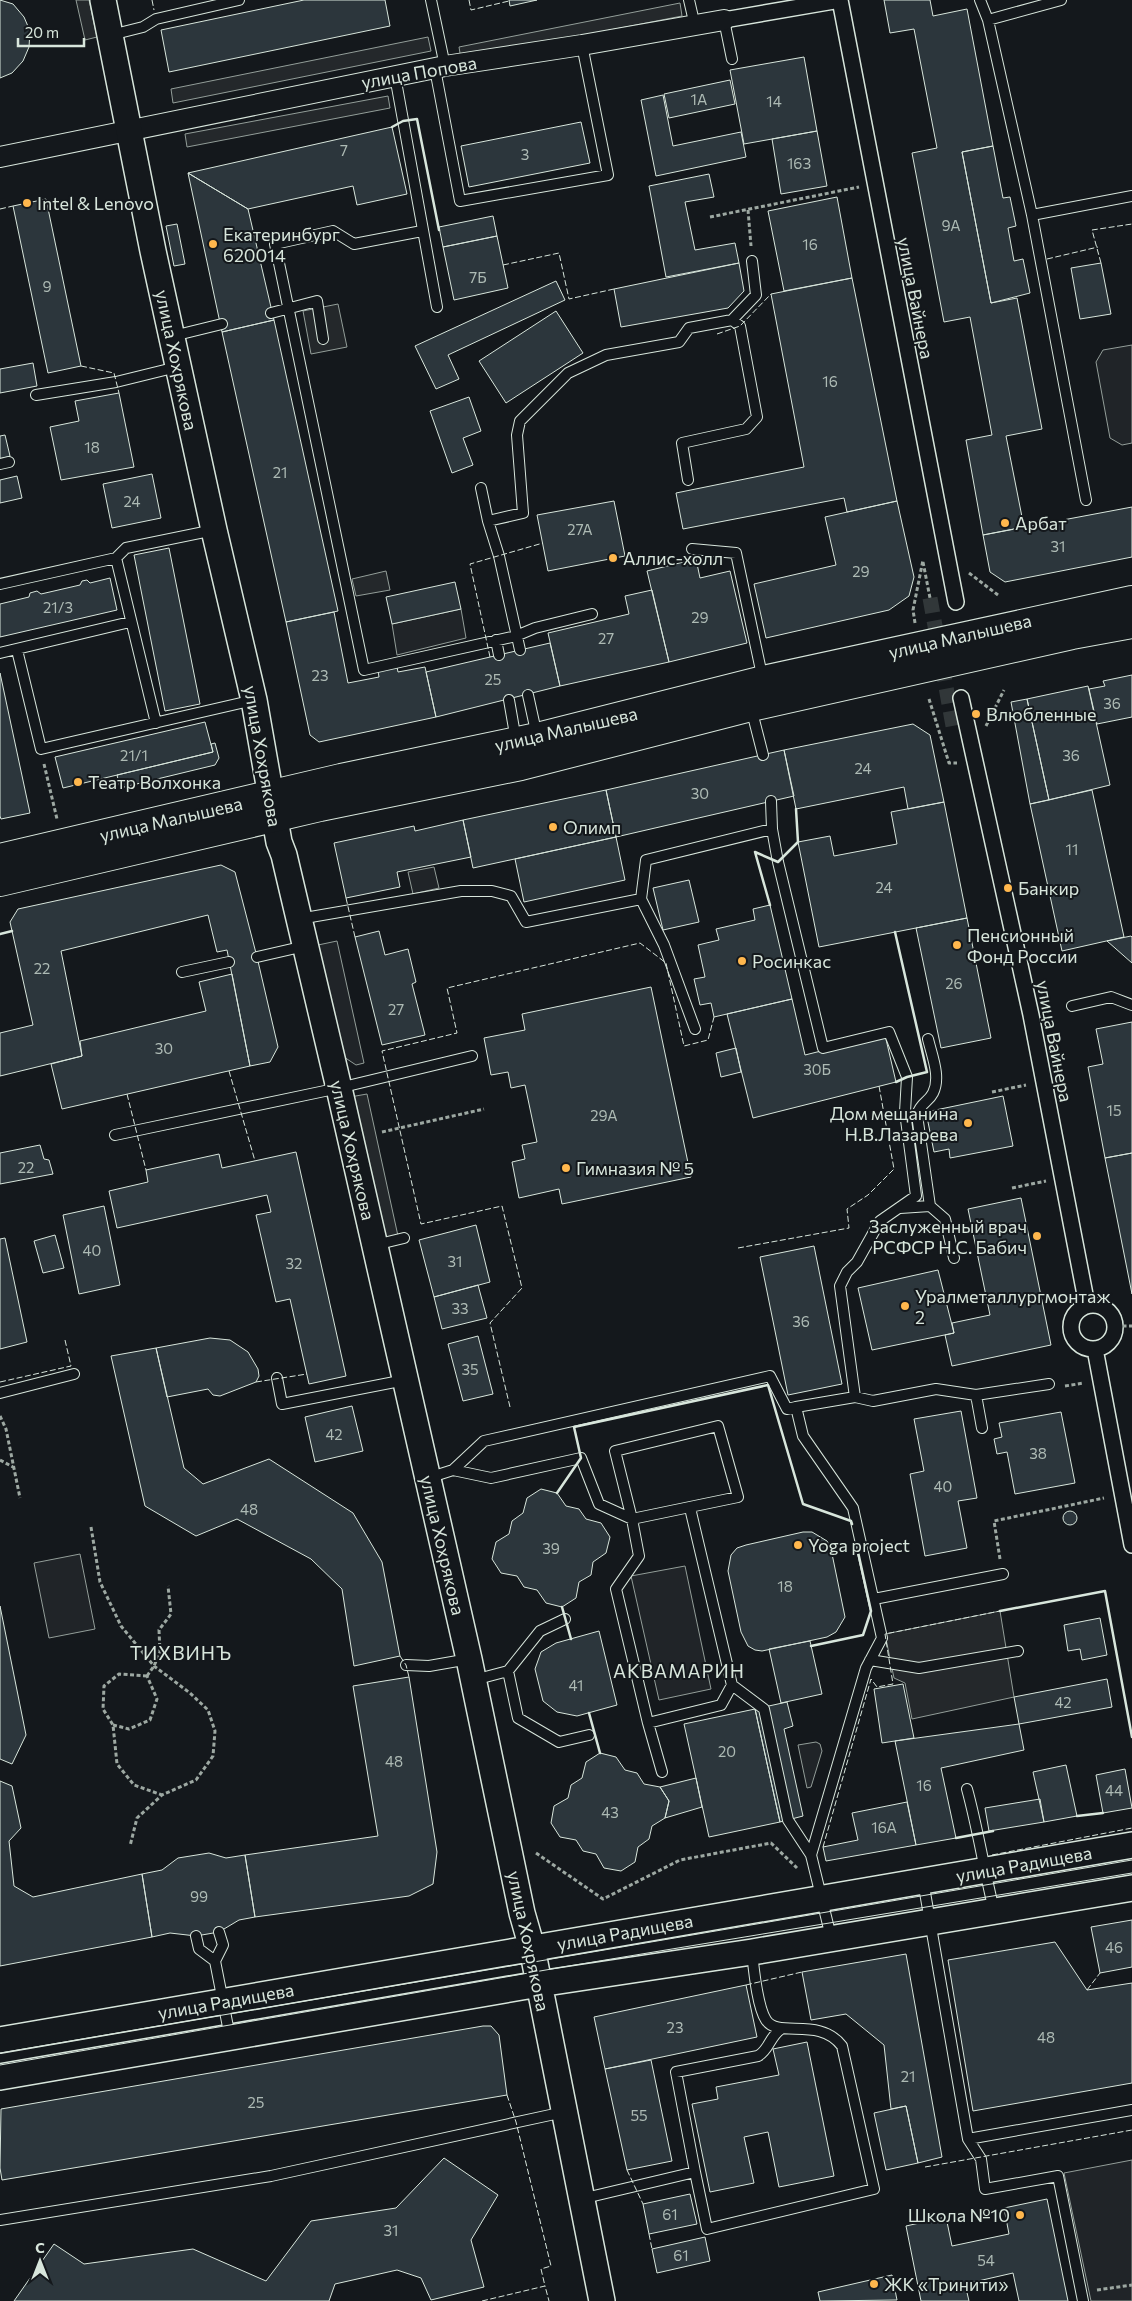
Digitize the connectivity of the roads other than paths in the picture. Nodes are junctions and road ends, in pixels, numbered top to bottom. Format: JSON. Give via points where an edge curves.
{"nodes":[{"id":1,"x":103,"y":0,"type":"edge"},
{"id":2,"x":239,"y":0,"type":"edge"},
{"id":3,"x":431,"y":0,"type":"edge"},
{"id":4,"x":689,"y":0,"type":"edge"},
{"id":5,"x":840,"y":0,"type":"edge"},
{"id":6,"x":980,"y":0,"type":"edge"},
{"id":7,"x":1061,"y":0,"type":"edge"},
{"id":8,"x":724,"y":20,"type":"junction"},
{"id":9,"x":988,"y":20,"type":"junction"},
{"id":10,"x":695,"y":26,"type":"junction"},
{"id":11,"x":110,"y":36,"type":"junction"},
{"id":12,"x":582,"y":45,"type":"junction"},
{"id":13,"x":732,"y":59,"type":"dead end"},
{"id":14,"x":440,"y":68,"type":"junction"},
{"id":15,"x":395,"y":76,"type":"junction"},
{"id":16,"x":129,"y":132,"type":"junction"},
{"id":17,"x":0,"y":157,"type":"edge"},
{"id":18,"x":1132,"y":196,"type":"edge"},
{"id":19,"x":1032,"y":215,"type":"junction"},
{"id":20,"x":422,"y":231,"type":"junction"},
{"id":21,"x":752,"y":261,"type":"road end"},
{"id":22,"x":437,"y":307,"type":"dead end"},
{"id":23,"x":289,"y":309,"type":"junction"},
{"id":24,"x":271,"y":313,"type":"dead end"},
{"id":25,"x":732,"y":320,"type":"junction"},
{"id":26,"x":222,"y":324,"type":"dead end"},
{"id":27,"x":173,"y":336,"type":"junction"},
{"id":28,"x":323,"y":339,"type":"dead end"},
{"id":29,"x":179,"y":366,"type":"junction"},
{"id":30,"x":36,"y":396,"type":"dead end"},
{"id":31,"x":688,"y":480,"type":"dead end"},
{"id":32,"x":481,"y":488,"type":"dead end"},
{"id":33,"x":1086,"y":500,"type":"dead end"},
{"id":34,"x":488,"y":521,"type":"junction"},
{"id":35,"x":214,"y":530,"type":"junction"},
{"id":36,"x":692,"y":549,"type":"dead end"},
{"id":37,"x":116,"y":558,"type":"junction"},
{"id":38,"x":0,"y":584,"type":"edge"},
{"id":39,"x":1132,"y":600,"type":"edge"},
{"id":40,"x":956,"y":602,"type":"dead end"},
{"id":41,"x":592,"y":614,"type":"dead end"},
{"id":42,"x":130,"y":622,"type":"junction"},
{"id":43,"x":1132,"y":624,"type":"edge"},
{"id":44,"x":516,"y":636,"type":"junction"},
{"id":45,"x":496,"y":640,"type":"junction"},
{"id":46,"x":17,"y":650,"type":"junction"},
{"id":47,"x":520,"y":650,"type":"dead end"},
{"id":48,"x":0,"y":653,"type":"edge"},
{"id":49,"x":499,"y":655,"type":"dead end"},
{"id":50,"x":528,"y":695,"type":"dead end"},
{"id":51,"x":763,"y":695,"type":"junction"},
{"id":52,"x":961,"y":698,"type":"dead end"},
{"id":53,"x":254,"y":700,"type":"junction"},
{"id":54,"x":509,"y":700,"type":"dead end"},
{"id":55,"x":156,"y":723,"type":"junction"},
{"id":56,"x":529,"y":751,"type":"junction"},
{"id":57,"x":763,"y":755,"type":"dead end"},
{"id":58,"x":771,"y":801,"type":"dead end"},
{"id":59,"x":273,"y":807,"type":"junction"},
{"id":60,"x":772,"y":829,"type":"junction"},
{"id":61,"x":0,"y":858,"type":"edge"},
{"id":62,"x":0,"y":882,"type":"edge"},
{"id":63,"x":641,"y":900,"type":"junction"},
{"id":64,"x":298,"y":919,"type":"junction"},
{"id":65,"x":305,"y":946,"type":"junction"},
{"id":66,"x":257,"y":957,"type":"dead end"},
{"id":67,"x":230,"y":962,"type":"dead end"},
{"id":68,"x":182,"y":972,"type":"dead end"},
{"id":69,"x":1132,"y":1005,"type":"edge"},
{"id":70,"x":1072,"y":1006,"type":"dead end"},
{"id":71,"x":695,"y":1030,"type":"dead end"},
{"id":72,"x":928,"y":1039,"type":"dead end"},
{"id":73,"x":472,"y":1056,"type":"dead end"},
{"id":74,"x":339,"y":1088,"type":"junction"},
{"id":75,"x":115,"y":1135,"type":"dead end"},
{"id":76,"x":930,"y":1206,"type":"junction"},
{"id":77,"x":899,"y":1208,"type":"junction"},
{"id":78,"x":404,"y":1238,"type":"dead end"},
{"id":79,"x":375,"y":1245,"type":"junction"},
{"id":80,"x":954,"y":1258,"type":"dead end"},
{"id":81,"x":1086,"y":1305,"type":"junction"},
{"id":82,"x":1096,"y":1349,"type":"junction"},
{"id":83,"x":74,"y":1374,"type":"dead end"},
{"id":84,"x":277,"y":1378,"type":"dead end"},
{"id":85,"x":406,"y":1379,"type":"junction"},
{"id":86,"x":1049,"y":1384,"type":"dead end"},
{"id":87,"x":0,"y":1393,"type":"edge"},
{"id":88,"x":976,"y":1395,"type":"junction"},
{"id":89,"x":855,"y":1397,"type":"junction"},
{"id":90,"x":796,"y":1407,"type":"junction"},
{"id":91,"x":982,"y":1428,"type":"dead end"},
{"id":92,"x":453,"y":1470,"type":"junction"},
{"id":93,"x":428,"y":1478,"type":"junction"},
{"id":94,"x":690,"y":1508,"type":"junction"},
{"id":95,"x":632,"y":1519,"type":"junction"},
{"id":96,"x":1132,"y":1545,"type":"edge"},
{"id":97,"x":1003,"y":1574,"type":"road end"},
{"id":98,"x":874,"y":1599,"type":"junction"},
{"id":99,"x":566,"y":1619,"type":"dead end"},
{"id":100,"x":1018,"y":1650,"type":"dead end"},
{"id":101,"x":870,"y":1660,"type":"junction"},
{"id":102,"x":406,"y":1665,"type":"dead end"},
{"id":103,"x":471,"y":1669,"type":"junction"},
{"id":104,"x":508,"y":1671,"type":"junction"},
{"id":105,"x":732,"y":1685,"type":"junction"},
{"id":106,"x":648,"y":1724,"type":"junction"},
{"id":107,"x":589,"y":1735,"type":"dead end"},
{"id":108,"x":662,"y":1772,"type":"dead end"},
{"id":109,"x":967,"y":1789,"type":"dead end"},
{"id":110,"x":1132,"y":1846,"type":"edge"},
{"id":111,"x":811,"y":1854,"type":"junction"},
{"id":112,"x":985,"y":1870,"type":"junction"},
{"id":113,"x":923,"y":1881,"type":"junction"},
{"id":114,"x":1132,"y":1888,"type":"edge"},
{"id":115,"x":822,"y":1894,"type":"junction"},
{"id":116,"x":994,"y":1910,"type":"junction"},
{"id":117,"x":930,"y":1922,"type":"junction"},
{"id":118,"x":219,"y":1932,"type":"dead end"},
{"id":119,"x":196,"y":1936,"type":"dead end"},
{"id":120,"x":831,"y":1937,"type":"junction"},
{"id":121,"x":532,"y":1948,"type":"junction"},
{"id":122,"x":752,"y":1952,"type":"junction"},
{"id":123,"x":215,"y":1961,"type":"junction"},
{"id":124,"x":540,"y":1984,"type":"junction"},
{"id":125,"x":223,"y":2001,"type":"junction"},
{"id":126,"x":781,"y":2029,"type":"junction"},
{"id":127,"x":230,"y":2038,"type":"junction"},
{"id":128,"x":0,"y":2040,"type":"edge"},
{"id":129,"x":0,"y":2077,"type":"edge"},
{"id":130,"x":1132,"y":2110,"type":"edge"},
{"id":131,"x":564,"y":2112,"type":"junction"},
{"id":132,"x":968,"y":2139,"type":"junction"},
{"id":133,"x":695,"y":2172,"type":"junction"},
{"id":134,"x":581,"y":2199,"type":"junction"},
{"id":135,"x":0,"y":2220,"type":"edge"},
{"id":136,"x":1082,"y":2297,"type":"edge"},
{"id":137,"x":602,"y":2301,"type":"edge"}],
"edges":[{"from":1,"to":11,"type":"street","name":"улица Хохрякова"},
{"from":2,"to":11,"type":"lane","via":[[156,19],[143,27]]},
{"from":3,"to":14,"type":"lane"},
{"from":4,"to":10,"type":"lane"},
{"from":5,"to":8,"type":"street","name":"улица Попова"},
{"from":5,"to":40,"type":"street","name":"улица Вайнера"},
{"from":6,"to":9,"type":"lane"},
{"from":7,"to":9,"type":"lane"},
{"from":8,"to":10,"type":"street","name":"улица Попова"},
{"from":8,"to":13,"type":"lane"},
{"from":9,"to":19,"type":"lane"},
{"from":10,"to":12,"type":"street","name":"улица Попова"},
{"from":11,"to":16,"type":"street","name":"улица Хохрякова"},
{"from":12,"to":14,"type":"street","name":"улица Попова"},
{"from":12,"to":14,"type":"lane","via":[[608,175],[460,201]]},
{"from":14,"to":15,"type":"street","name":"улица Попова"},
{"from":15,"to":16,"type":"street","name":"улица Попова","via":[[164,122]]},
{"from":15,"to":20,"type":"lane"},
{"from":16,"to":17,"type":"street","name":"улица Попова"},
{"from":16,"to":27,"type":"street","name":"улица Хохрякова"},
{"from":18,"to":19,"type":"lane"},
{"from":19,"to":33,"type":"lane"},
{"from":20,"to":22,"type":"lane"},
{"from":20,"to":23,"type":"lane","via":[[354,244],[333,231],[274,244]]},
{"from":21,"to":25,"type":"lane","via":[[756,295]]},
{"from":23,"to":24,"type":"lane"},
{"from":23,"to":28,"type":"lane","via":[[317,301]]},
{"from":23,"to":45,"type":"lane","via":[[364,670]]},
{"from":25,"to":31,"type":"lane","via":[[740,326],[757,417],[746,429],[682,443]]},
{"from":25,"to":34,"type":"lane","via":[[689,328],[679,342],[606,355],[568,373],[520,421],[517,436],[523,513]]},
{"from":26,"to":27,"type":"lane"},
{"from":27,"to":29,"type":"street","name":"улица Хохрякова"},
{"from":29,"to":30,"type":"lane","via":[[116,382]]},
{"from":29,"to":35,"type":"street","name":"улица Хохрякова"},
{"from":32,"to":34,"type":"lane"},
{"from":34,"to":44,"type":"lane"},
{"from":35,"to":37,"type":"lane","via":[[126,548]]},
{"from":35,"to":53,"type":"street","name":"улица Хохрякова"},
{"from":36,"to":51,"type":"lane","via":[[736,553]]},
{"from":37,"to":38,"type":"lane"},
{"from":37,"to":42,"type":"lane"},
{"from":39,"to":51,"type":"main road","name":"улица Малышева"},
{"from":41,"to":44,"type":"lane"},
{"from":42,"to":46,"type":"lane"},
{"from":42,"to":55,"type":"lane"},
{"from":43,"to":51,"type":"main road","name":"улица Малышева"},
{"from":44,"to":45,"type":"lane"},
{"from":44,"to":47,"type":"lane"},
{"from":45,"to":49,"type":"lane"},
{"from":46,"to":48,"type":"lane"},
{"from":46,"to":55,"type":"lane","via":[[41,749]]},
{"from":50,"to":56,"type":"lane"},
{"from":51,"to":56,"type":"main road","name":"улица Малышева"},
{"from":51,"to":57,"type":"lane"},
{"from":52,"to":81,"type":"street","name":"улица Вайнера","via":[[1044,1081]]},
{"from":53,"to":55,"type":"lane"},
{"from":53,"to":59,"type":"street","name":"улица Хохрякова"},
{"from":54,"to":56,"type":"lane"},
{"from":56,"to":59,"type":"main road","name":"улица Малышева","via":[[320,807]]},
{"from":58,"to":60,"type":"lane"},
{"from":59,"to":61,"type":"main road","name":"улица Малышева"},
{"from":59,"to":62,"type":"main road","name":"улица Малышева"},
{"from":59,"to":64,"type":"street","name":"улица Хохрякова"},
{"from":60,"to":63,"type":"lane","via":[[646,860]]},
{"from":60,"to":77,"type":"lane","via":[[824,1048],[889,1032],[907,1076],[905,1112],[916,1196]]},
{"from":63,"to":64,"type":"lane","via":[[526,922],[511,896],[492,891],[461,891]]},
{"from":63,"to":71,"type":"lane","via":[[664,945]]},
{"from":64,"to":65,"type":"street","name":"улица Хохрякова"},
{"from":65,"to":66,"type":"lane"},
{"from":65,"to":74,"type":"street","name":"улица Хохрякова"},
{"from":67,"to":68,"type":"lane"},
{"from":69,"to":70,"type":"lane","via":[[1111,997]]},
{"from":72,"to":76,"type":"lane","via":[[938,1081],[932,1095],[920,1105],[917,1115]]},
{"from":73,"to":74,"type":"lane"},
{"from":74,"to":75,"type":"lane"},
{"from":74,"to":79,"type":"street","name":"улица Хохрякова"},
{"from":76,"to":77,"type":"lane"},
{"from":76,"to":80,"type":"lane","via":[[945,1219]]},
{"from":77,"to":89,"type":"lane","via":[[880,1221],[840,1286]]},
{"from":78,"to":79,"type":"lane"},
{"from":79,"to":85,"type":"street","name":"улица Хохрякова"},
{"from":81,"to":82,"type":"street","via":[[1075,1312],[1070,1324],[1073,1337],[1082,1347]]},
{"from":81,"to":82,"type":"street","via":[[1097,1304],[1107,1308],[1116,1326],[1113,1337]]},
{"from":82,"to":96,"type":"street"},
{"from":83,"to":87,"type":"lane"},
{"from":84,"to":85,"type":"lane","via":[[282,1404]]},
{"from":85,"to":93,"type":"street","name":"улица Хохрякова"},
{"from":86,"to":88,"type":"lane"},
{"from":88,"to":89,"type":"lane","via":[[936,1389],[873,1401]]},
{"from":88,"to":91,"type":"lane"},
{"from":89,"to":90,"type":"lane"},
{"from":90,"to":92,"type":"lane","via":[[787,1409],[770,1376],[484,1440]]},
{"from":90,"to":98,"type":"lane","via":[[803,1436],[853,1508]]},
{"from":92,"to":93,"type":"lane"},
{"from":92,"to":95,"type":"lane","via":[[491,1478],[581,1458],[599,1504]]},
{"from":93,"to":103,"type":"street","name":"улица Хохрякова"},
{"from":94,"to":95,"type":"lane"},
{"from":94,"to":95,"type":"lane","via":[[738,1497],[718,1426],[615,1450]]},
{"from":94,"to":105,"type":"lane"},
{"from":95,"to":106,"type":"lane","via":[[639,1556],[616,1589]]},
{"from":97,"to":98,"type":"lane"},
{"from":98,"to":101,"type":"lane","via":[[882,1638]]},
{"from":99,"to":104,"type":"lane","via":[[540,1630]]},
{"from":100,"to":101,"type":"lane","via":[[919,1668]]},
{"from":101,"to":111,"type":"lane"},
{"from":102,"to":103,"type":"lane"},
{"from":103,"to":104,"type":"lane"},
{"from":103,"to":121,"type":"street","name":"улица Хохрякова"},
{"from":104,"to":107,"type":"lane","via":[[518,1718],[559,1742]]},
{"from":105,"to":106,"type":"lane","via":[[721,1705]]},
{"from":105,"to":111,"type":"lane","via":[[764,1709],[788,1820]]},
{"from":106,"to":108,"type":"lane"},
{"from":109,"to":112,"type":"lane"},
{"from":110,"to":112,"type":"street","name":"улица Радищева"},
{"from":111,"to":115,"type":"lane"},
{"from":112,"to":113,"type":"street","name":"улица Радищева"},
{"from":112,"to":116,"type":"lane"},
{"from":113,"to":115,"type":"street","name":"улица Радищева"},
{"from":113,"to":117,"type":"lane"},
{"from":114,"to":116,"type":"street","name":"улица Радищева"},
{"from":115,"to":120,"type":"lane"},
{"from":115,"to":121,"type":"street","name":"улица Радищева"},
{"from":116,"to":117,"type":"street","name":"улица Радищева"},
{"from":117,"to":120,"type":"street","name":"улица Радищева"},
{"from":117,"to":132,"type":"lane"},
{"from":118,"to":123,"type":"lane","via":[[223,1945]]},
{"from":119,"to":123,"type":"lane","via":[[199,1949]]},
{"from":120,"to":122,"type":"street","name":"улица Радищева"},
{"from":121,"to":124,"type":"street","name":"улица Хохрякова"},
{"from":121,"to":125,"type":"street","name":"улица Радищева"},
{"from":122,"to":124,"type":"street","name":"улица Радищева"},
{"from":122,"to":126,"type":"lane","via":[[764,2014],[772,2026]]},
{"from":123,"to":125,"type":"lane"},
{"from":124,"to":127,"type":"street","name":"улица Радищева"},
{"from":124,"to":131,"type":"street","name":"улица Хохрякова"},
{"from":125,"to":127,"type":"lane"},
{"from":125,"to":128,"type":"street","name":"улица Радищева"},
{"from":126,"to":133,"type":"lane","via":[[758,2056],[676,2072]]},
{"from":126,"to":133,"type":"lane","via":[[822,2031],[832,2035],[842,2046],[874,2189],[707,2229]]},
{"from":127,"to":129,"type":"street","name":"улица Радищева"},
{"from":130,"to":132,"type":"lane"},
{"from":131,"to":134,"type":"street","name":"улица Хохрякова"},
{"from":131,"to":135,"type":"lane","via":[[271,2176]]},
{"from":132,"to":136,"type":"lane","via":[[981,2159],[985,2189],[1058,2176]]},
{"from":133,"to":134,"type":"lane"},
{"from":134,"to":137,"type":"street","name":"улица Хохрякова"}]}
